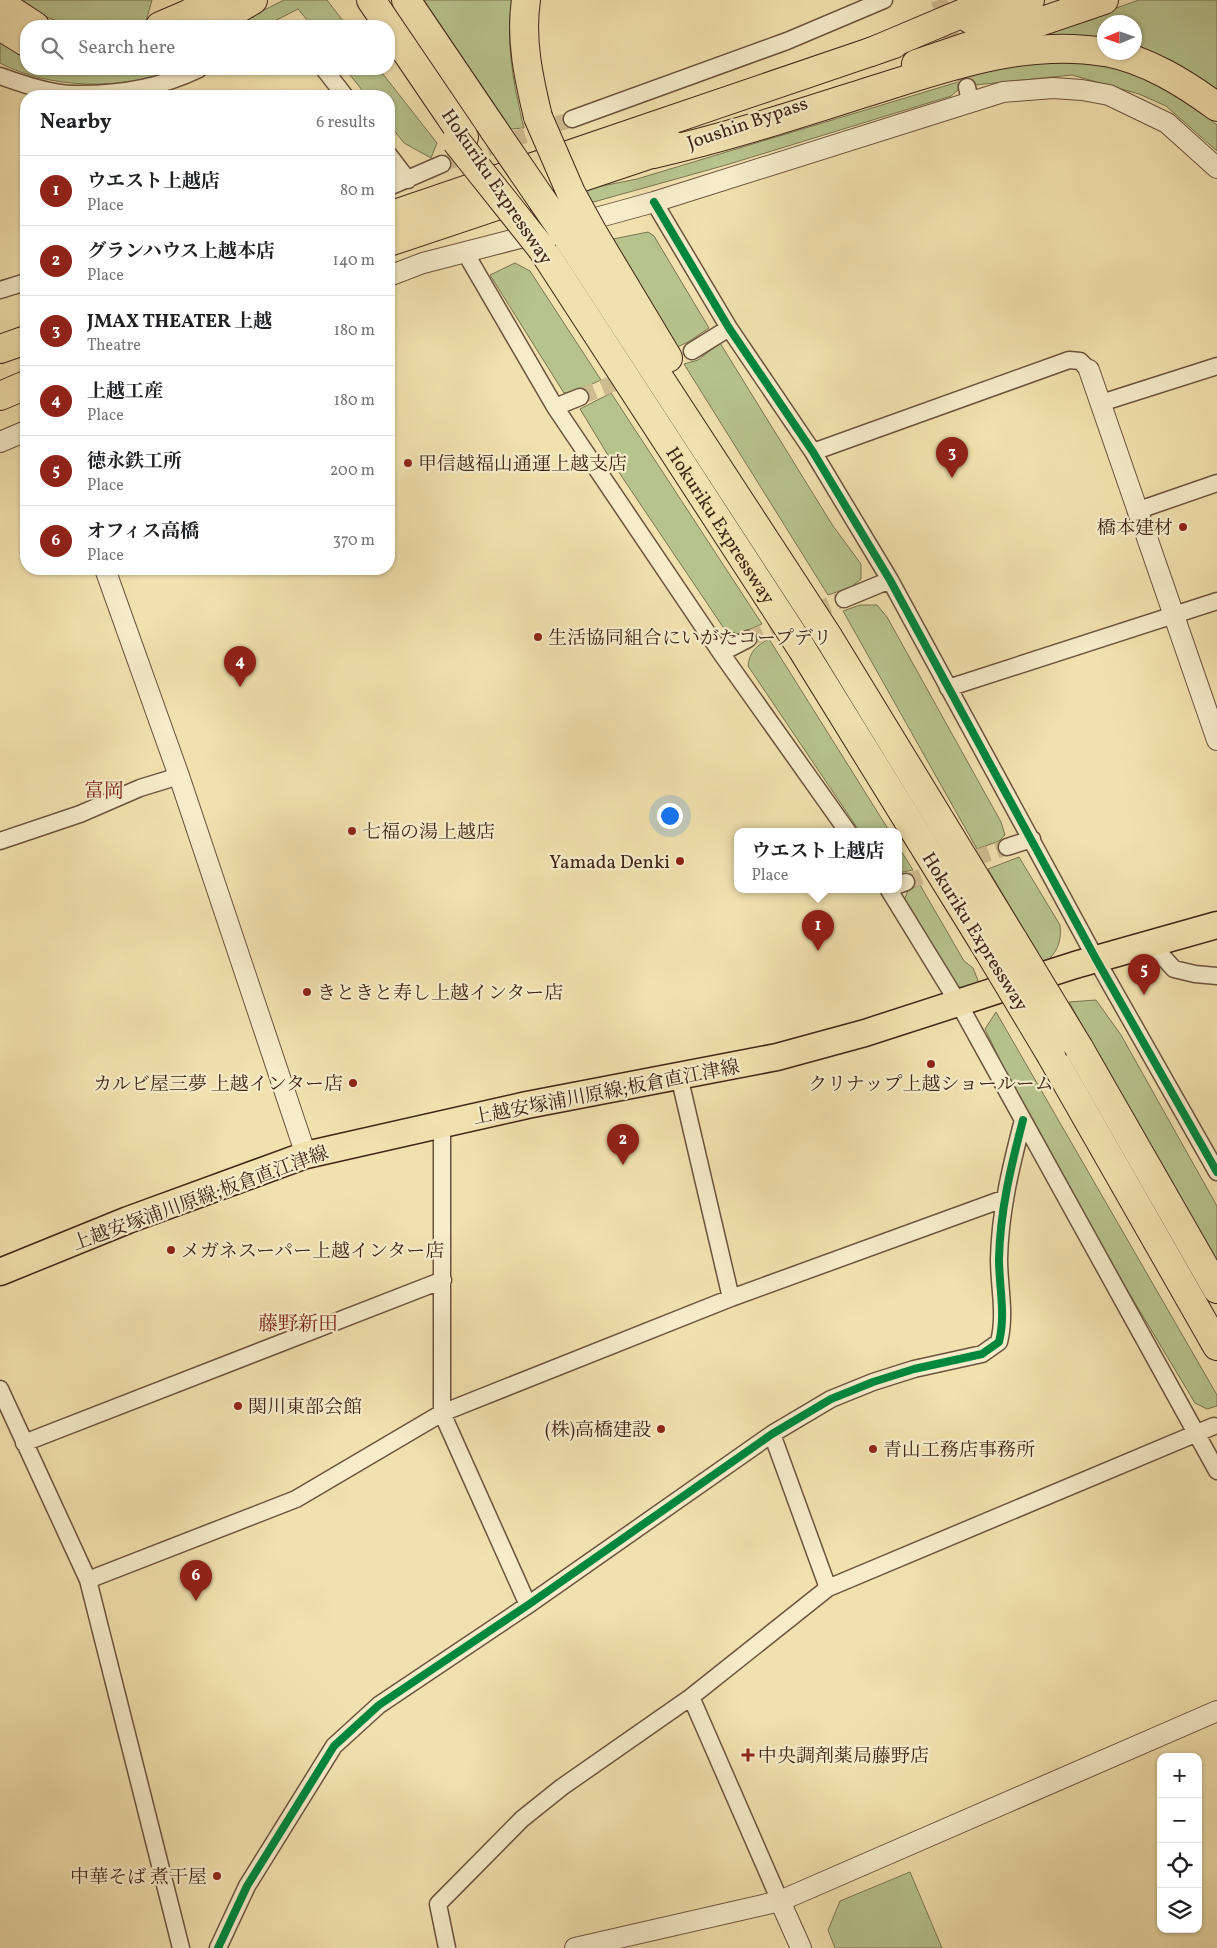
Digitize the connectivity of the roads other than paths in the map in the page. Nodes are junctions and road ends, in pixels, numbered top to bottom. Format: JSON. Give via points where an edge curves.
{"nodes":[{"id":1,"x":0,"y":0,"type":"edge"},
{"id":2,"x":213,"y":0,"type":"edge"},
{"id":3,"x":253,"y":0,"type":"edge"},
{"id":4,"x":351,"y":0,"type":"edge"},
{"id":5,"x":371,"y":0,"type":"edge"},
{"id":6,"x":406,"y":0,"type":"edge"},
{"id":7,"x":526,"y":0,"type":"edge"},
{"id":8,"x":884,"y":0,"type":"edge"},
{"id":9,"x":994,"y":0,"type":"edge"},
{"id":10,"x":1030,"y":0,"type":"edge"},
{"id":11,"x":1104,"y":0,"type":"edge"},
{"id":12,"x":25,"y":20,"type":"edge"},
{"id":13,"x":174,"y":20,"type":"edge"},
{"id":14,"x":219,"y":20,"type":"edge"},
{"id":15,"x":366,"y":20,"type":"edge"},
{"id":16,"x":384,"y":20,"type":"edge"},
{"id":17,"x":0,"y":26,"type":"edge"},
{"id":18,"x":395,"y":37,"type":"edge"},
{"id":19,"x":20,"y":38,"type":"edge"},
{"id":20,"x":1097,"y":51,"type":"edge"},
{"id":21,"x":871,"y":52,"type":"junction"},
{"id":22,"x":395,"y":58,"type":"edge"},
{"id":23,"x":1131,"y":60,"type":"edge"},
{"id":24,"x":187,"y":75,"type":"edge"},
{"id":25,"x":329,"y":75,"type":"edge"},
{"id":26,"x":0,"y":76,"type":"edge"},
{"id":27,"x":54,"y":90,"type":"edge"},
{"id":28,"x":135,"y":90,"type":"edge"},
{"id":29,"x":340,"y":90,"type":"edge"},
{"id":30,"x":1217,"y":107,"type":"edge"},
{"id":31,"x":572,"y":119,"type":"tunnel mouth"},
{"id":32,"x":460,"y":139,"type":"junction"},
{"id":33,"x":653,"y":154,"type":"junction"},
{"id":34,"x":395,"y":163,"type":"edge"},
{"id":35,"x":442,"y":164,"type":"tunnel mouth"},
{"id":36,"x":1217,"y":168,"type":"edge"},
{"id":37,"x":408,"y":180,"type":"junction"},
{"id":38,"x":395,"y":185,"type":"edge"},
{"id":39,"x":654,"y":202,"type":"junction"},
{"id":40,"x":395,"y":214,"type":"edge"},
{"id":41,"x":581,"y":236,"type":"junction"},
{"id":42,"x":395,"y":240,"type":"edge"},
{"id":43,"x":466,"y":254,"type":"junction"},
{"id":44,"x":395,"y":274,"type":"edge"},
{"id":45,"x":20,"y":284,"type":"edge"},
{"id":46,"x":0,"y":290,"type":"edge"},
{"id":47,"x":729,"y":328,"type":"junction"},
{"id":48,"x":20,"y":332,"type":"edge"},
{"id":49,"x":0,"y":334,"type":"edge"},
{"id":50,"x":20,"y":342,"type":"edge"},
{"id":51,"x":0,"y":348,"type":"edge"},
{"id":52,"x":692,"y":351,"type":"dead end"},
{"id":53,"x":1217,"y":366,"type":"edge"},
{"id":54,"x":20,"y":368,"type":"edge"},
{"id":55,"x":1090,"y":370,"type":"joint"},
{"id":56,"x":0,"y":375,"type":"edge"},
{"id":57,"x":20,"y":388,"type":"edge"},
{"id":58,"x":0,"y":396,"type":"edge"},
{"id":59,"x":580,"y":397,"type":"tunnel mouth"},
{"id":60,"x":1101,"y":403,"type":"junction"},
{"id":61,"x":555,"y":407,"type":"junction"},
{"id":62,"x":20,"y":433,"type":"edge"},
{"id":63,"x":0,"y":442,"type":"edge"},
{"id":64,"x":813,"y":452,"type":"junction"},
{"id":65,"x":1217,"y":483,"type":"edge"},
{"id":66,"x":1136,"y":511,"type":"junction"},
{"id":67,"x":107,"y":575,"type":"edge"},
{"id":68,"x":890,"y":580,"type":"junction"},
{"id":69,"x":844,"y":599,"type":"tunnel mouth"},
{"id":70,"x":1217,"y":601,"type":"edge"},
{"id":71,"x":1175,"y":615,"type":"junction"},
{"id":72,"x":748,"y":639,"type":"tunnel mouth"},
{"id":73,"x":721,"y":653,"type":"junction"},
{"id":74,"x":948,"y":688,"type":"junction"},
{"id":75,"x":1215,"y":727,"type":"edge"},
{"id":76,"x":179,"y":776,"type":"junction"},
{"id":77,"x":845,"y":828,"type":"edge"},
{"id":78,"x":1032,"y":839,"type":"junction"},
{"id":79,"x":0,"y":841,"type":"edge"},
{"id":80,"x":1007,"y":847,"type":"tunnel mouth"},
{"id":81,"x":891,"y":893,"type":"edge"},
{"id":82,"x":1217,"y":925,"type":"edge"},
{"id":83,"x":1151,"y":944,"type":"junction"},
{"id":84,"x":1096,"y":959,"type":"junction"},
{"id":85,"x":1217,"y":976,"type":"edge"},
{"id":86,"x":958,"y":1004,"type":"junction"},
{"id":87,"x":679,"y":1076,"type":"junction"},
{"id":88,"x":1023,"y":1120,"type":"junction"},
{"id":89,"x":442,"y":1124,"type":"junction"},
{"id":90,"x":306,"y":1155,"type":"junction"},
{"id":91,"x":1217,"y":1172,"type":"edge"},
{"id":92,"x":1004,"y":1199,"type":"junction"},
{"id":93,"x":0,"y":1272,"type":"edge"},
{"id":94,"x":443,"y":1280,"type":"junction"},
{"id":95,"x":1217,"y":1289,"type":"edge"},
{"id":96,"x":731,"y":1298,"type":"junction"},
{"id":97,"x":1217,"y":1346,"type":"edge"},
{"id":98,"x":0,"y":1389,"type":"edge"},
{"id":99,"x":442,"y":1413,"type":"junction"},
{"id":100,"x":1214,"y":1426,"type":"dead end"},
{"id":101,"x":772,"y":1434,"type":"junction"},
{"id":102,"x":1197,"y":1435,"type":"junction"},
{"id":103,"x":24,"y":1443,"type":"junction"},
{"id":104,"x":1217,"y":1471,"type":"edge"},
{"id":105,"x":88,"y":1580,"type":"junction"},
{"id":106,"x":828,"y":1588,"type":"junction"},
{"id":107,"x":528,"y":1605,"type":"junction"},
{"id":108,"x":691,"y":1697,"type":"junction"},
{"id":109,"x":1217,"y":1711,"type":"edge"},
{"id":110,"x":780,"y":1900,"type":"junction"},
{"id":111,"x":181,"y":1948,"type":"edge"},
{"id":112,"x":218,"y":1948,"type":"edge"},
{"id":113,"x":447,"y":1948,"type":"edge"},
{"id":114,"x":575,"y":1948,"type":"edge"},
{"id":115,"x":801,"y":1948,"type":"edge"}],
"edges":[{"from":1,"to":12,"type":"highway"},
{"from":2,"to":13,"type":"highway"},
{"from":3,"to":14,"type":"highway"},
{"from":4,"to":15,"type":"highway"},
{"from":5,"to":16,"type":"highway","name":"Hokuriku Expressway"},
{"from":6,"to":41,"type":"highway","name":"Hokuriku Expressway","bridge":true,"via":[[494,130]]},
{"from":7,"to":41,"type":"highway","bridge":true,"via":[[524,45],[529,81],[538,117],[571,193]]},
{"from":8,"to":31,"type":"street","via":[[787,41]]},
{"from":9,"to":21,"type":"highway"},
{"from":10,"to":21,"type":"highway","name":"Joushin Bypass"},
{"from":11,"to":33,"type":"highway","name":"Joushin Bypass"},
{"from":17,"to":19,"type":"highway"},
{"from":18,"to":32,"type":"highway","name":"Hokuriku Expressway"},
{"from":20,"to":33,"type":"highway","via":[[1049,49],[974,60],[714,140]]},
{"from":21,"to":40,"type":"highway","name":"Joushin Bypass"},
{"from":22,"to":32,"type":"highway"},
{"from":23,"to":30,"type":"highway","via":[[1184,83]]},
{"from":24,"to":28,"type":"street"},
{"from":25,"to":29,"type":"street"},
{"from":26,"to":27,"type":"street"},
{"from":32,"to":97,"type":"highway","name":"Hokuriku Expressway","bridge":true,"via":[[542,249],[802,649],[1051,1055]]},
{"from":33,"to":42,"type":"highway","name":"Joushin Bypass"},
{"from":34,"to":37,"type":"street"},
{"from":35,"to":37,"type":"street"},
{"from":36,"to":39,"type":"street","via":[[1167,123],[1110,95],[1053,88],[968,94]]},
{"from":37,"to":38,"type":"street"},
{"from":39,"to":43,"type":"street"},
{"from":39,"to":47,"type":"street"},
{"from":41,"to":95,"type":"highway","name":"Hokuriku Expressway","bridge":true,"via":[[807,591],[829,638],[1079,1048]]},
{"from":43,"to":44,"type":"street","via":[[423,263]]},
{"from":43,"to":61,"type":"street"},
{"from":45,"to":46,"type":"street"},
{"from":47,"to":52,"type":"street"},
{"from":47,"to":64,"type":"street"},
{"from":48,"to":49,"type":"highway"},
{"from":50,"to":51,"type":"highway"},
{"from":53,"to":60,"type":"street"},
{"from":54,"to":56,"type":"highway"},
{"from":55,"to":60,"type":"street"},
{"from":55,"to":64,"type":"street","via":[[1080,361],[1069,360]]},
{"from":57,"to":58,"type":"highway"},
{"from":59,"to":61,"type":"street"},
{"from":60,"to":66,"type":"street"},
{"from":61,"to":73,"type":"street"},
{"from":62,"to":63,"type":"street"},
{"from":64,"to":68,"type":"street"},
{"from":65,"to":66,"type":"street"},
{"from":66,"to":71,"type":"street"},
{"from":67,"to":76,"type":"street"},
{"from":68,"to":69,"type":"street"},
{"from":68,"to":74,"type":"street"},
{"from":70,"to":71,"type":"street"},
{"from":71,"to":74,"type":"street"},
{"from":71,"to":75,"type":"street"},
{"from":72,"to":73,"type":"street"},
{"from":73,"to":77,"type":"street"},
{"from":74,"to":78,"type":"street"},
{"from":76,"to":79,"type":"street"},
{"from":76,"to":90,"type":"street"},
{"from":78,"to":80,"type":"street"},
{"from":78,"to":84,"type":"street"},
{"from":81,"to":86,"type":"street"},
{"from":82,"to":83,"type":"main road","name":"上越安塚浦川原線;板倉直江津線"},
{"from":83,"to":84,"type":"main road","name":"上越安塚浦川原線;板倉直江津線"},
{"from":83,"to":85,"type":"street","via":[[1174,969]]},
{"from":84,"to":86,"type":"main road","name":"上越安塚浦川原線;板倉直江津線"},
{"from":84,"to":91,"type":"street"},
{"from":86,"to":87,"type":"main road","name":"上越安塚浦川原線;板倉直江津線","via":[[777,1057]]},
{"from":86,"to":88,"type":"street"},
{"from":87,"to":89,"type":"main road","name":"上越安塚浦川原線;板倉直江津線"},
{"from":87,"to":96,"type":"street"},
{"from":88,"to":92,"type":"street"},
{"from":88,"to":102,"type":"street"},
{"from":89,"to":90,"type":"main road","name":"上越安塚浦川原線;板倉直江津線"},
{"from":89,"to":94,"type":"street"},
{"from":90,"to":93,"type":"main road","name":"上越安塚浦川原線;板倉直江津線","via":[[128,1220]]},
{"from":92,"to":96,"type":"street"},
{"from":92,"to":101,"type":"street","via":[[999,1259],[1003,1326],[999,1342],[982,1354],[872,1382],[831,1399]]},
{"from":94,"to":99,"type":"street"},
{"from":94,"to":103,"type":"street"},
{"from":96,"to":99,"type":"street"},
{"from":98,"to":103,"type":"street"},
{"from":99,"to":105,"type":"street","via":[[296,1499]]},
{"from":99,"to":107,"type":"street"},
{"from":100,"to":102,"type":"street"},
{"from":101,"to":106,"type":"street"},
{"from":101,"to":107,"type":"street"},
{"from":102,"to":104,"type":"street"},
{"from":102,"to":106,"type":"street"},
{"from":103,"to":105,"type":"street"},
{"from":105,"to":111,"type":"street"},
{"from":106,"to":108,"type":"street"},
{"from":107,"to":112,"type":"street","via":[[379,1705],[334,1746],[247,1886]]},
{"from":108,"to":110,"type":"street"},
{"from":108,"to":113,"type":"street","via":[[562,1787],[522,1820],[438,1904]]},
{"from":109,"to":110,"type":"street"},
{"from":110,"to":114,"type":"street"},
{"from":110,"to":115,"type":"street"}]}
